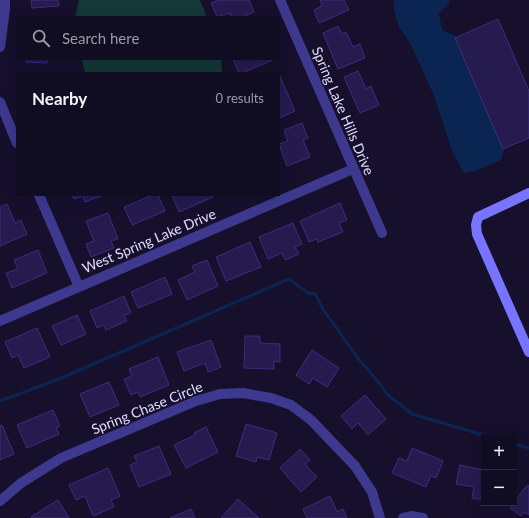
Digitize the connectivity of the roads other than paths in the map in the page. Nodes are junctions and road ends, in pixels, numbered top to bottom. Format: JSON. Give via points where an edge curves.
{"nodes":[{"id":1,"x":5,"y":0,"type":"edge"},
{"id":2,"x":280,"y":0,"type":"edge"},
{"id":3,"x":0,"y":48,"type":"edge"},
{"id":4,"x":0,"y":102,"type":"edge"},
{"id":5,"x":16,"y":141,"type":"edge"},
{"id":6,"x":353,"y":169,"type":"junction"},
{"id":7,"x":529,"y":193,"type":"edge"},
{"id":8,"x":39,"y":196,"type":"edge"},
{"id":9,"x":382,"y":233,"type":"dead end"},
{"id":10,"x":79,"y":287,"type":"junction"},
{"id":11,"x":0,"y":321,"type":"edge"},
{"id":12,"x":529,"y":352,"type":"edge"},
{"id":13,"x":0,"y":501,"type":"edge"},
{"id":14,"x":380,"y":518,"type":"edge"},
{"id":15,"x":403,"y":518,"type":"edge"},
{"id":16,"x":423,"y":518,"type":"edge"}],
"edges":[{"from":1,"to":3,"type":"street"},
{"from":2,"to":6,"type":"street","name":"Spring Lake Hills Drive"},
{"from":4,"to":5,"type":"street"},
{"from":6,"to":9,"type":"street","name":"Spring Lake Hills Drive"},
{"from":6,"to":10,"type":"street","name":"West Spring Lake Drive"},
{"from":7,"to":12,"type":"street","via":[[478,217],[476,225],[477,234]]},
{"from":8,"to":10,"type":"street"},
{"from":10,"to":11,"type":"street","name":"West Spring Lake Drive"},
{"from":13,"to":14,"type":"street","name":"Spring Chase Circle","via":[[21,483],[61,458],[196,401],[220,394],[243,393],[291,405],[311,420],[355,466],[372,492]]},
{"from":15,"to":16,"type":"street"}]}
